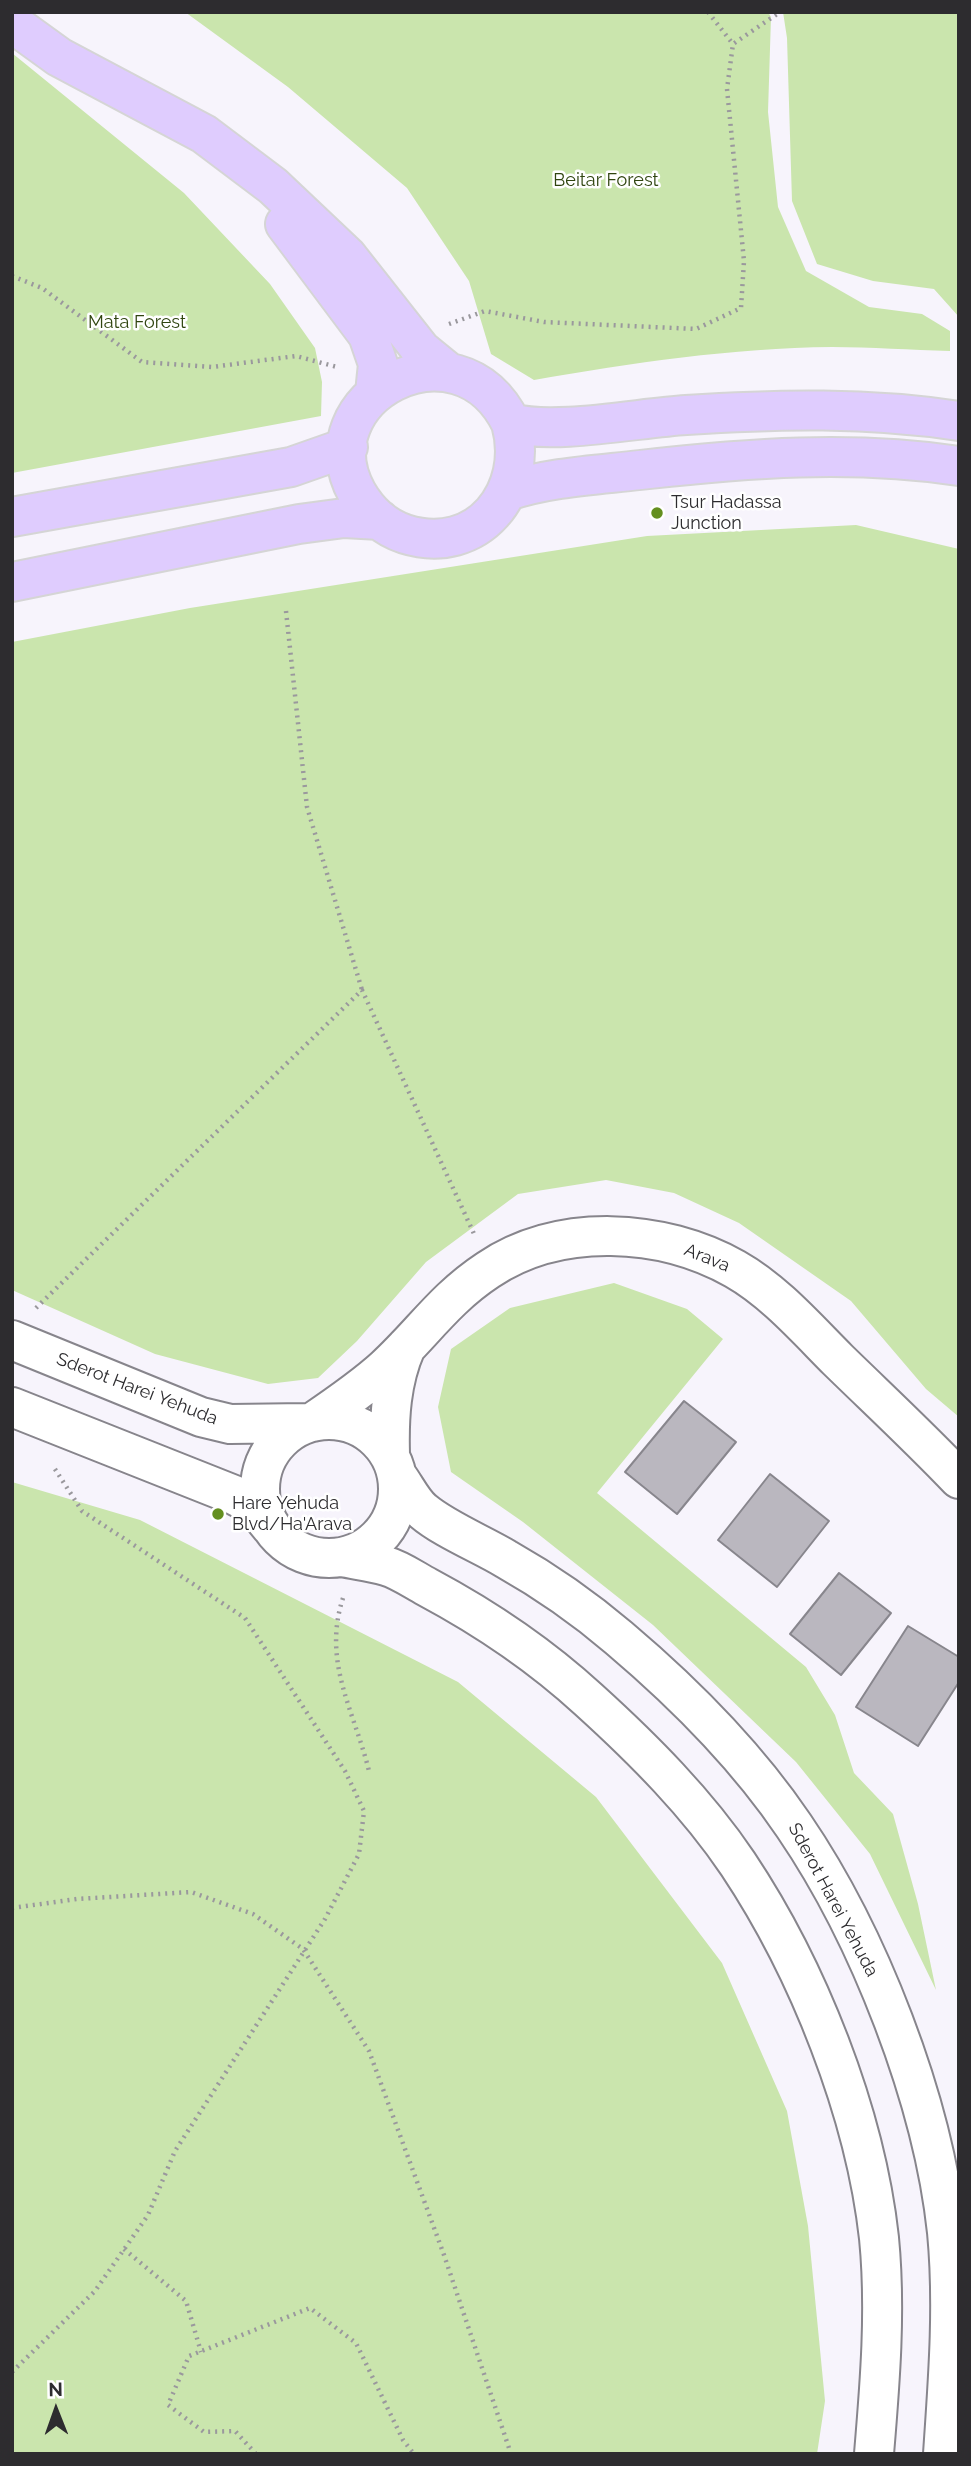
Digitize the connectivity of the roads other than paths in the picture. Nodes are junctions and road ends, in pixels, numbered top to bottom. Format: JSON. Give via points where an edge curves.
{"nodes":[{"id":1,"x":12,"y":23,"type":"edge"},
{"id":2,"x":204,"y":134,"type":"junction"},
{"id":3,"x":447,"y":372,"type":"junction"},
{"id":4,"x":377,"y":379,"type":"junction"},
{"id":5,"x":959,"y":421,"type":"edge"},
{"id":6,"x":511,"y":423,"type":"junction"},
{"id":7,"x":348,"y":447,"type":"junction"},
{"id":8,"x":959,"y":466,"type":"edge"},
{"id":9,"x":509,"y":491,"type":"junction"},
{"id":10,"x":12,"y":517,"type":"edge"},
{"id":11,"x":380,"y":520,"type":"junction"},
{"id":12,"x":12,"y":582,"type":"edge"},
{"id":13,"x":22,"y":1326,"type":"edge"},
{"id":14,"x":408,"y":1342,"type":"junction"},
{"id":15,"x":21,"y":1410,"type":"edge"},
{"id":16,"x":310,"y":1422,"type":"junction"},
{"id":17,"x":394,"y":1466,"type":"junction"},
{"id":18,"x":959,"y":1479,"type":"edge"},
{"id":19,"x":279,"y":1536,"type":"junction"},
{"id":20,"x":349,"y":1559,"type":"junction"},
{"id":21,"x":874,"y":2454,"type":"edge"},
{"id":22,"x":943,"y":2454,"type":"edge"}],
"edges":[{"from":1,"to":2,"type":"main road","via":[[59,57]]},
{"from":2,"to":3,"type":"main road","via":[[312,220],[347,256],[416,344]]},
{"from":2,"to":4,"type":"main road","via":[[263,198],[343,298],[368,335]]},
{"from":3,"to":4,"type":"main road"},
{"from":3,"to":6,"type":"main road","via":[[486,390]]},
{"from":4,"to":7,"type":"main road"},
{"from":5,"to":6,"type":"main road","via":[[848,409],[687,415],[547,427]]},
{"from":6,"to":9,"type":"main road","via":[[516,465]]},
{"from":7,"to":10,"type":"main road","via":[[291,467]]},
{"from":7,"to":11,"type":"main road","via":[[355,488]]},
{"from":8,"to":9,"type":"main road","via":[[839,456],[770,458],[578,477]]},
{"from":9,"to":11,"type":"main road","via":[[482,522],[457,535],[417,537]]},
{"from":11,"to":12,"type":"main road","via":[[344,518],[299,524]]},
{"from":13,"to":16,"type":"street","name":"Sderot Harei Yehuda","via":[[201,1417],[262,1426]]},
{"from":14,"to":16,"type":"street","name":"Arava","via":[[386,1368]]},
{"from":14,"to":17,"type":"street","name":"Arava","via":[[392,1397]]},
{"from":14,"to":18,"type":"street","name":"Arava","via":[[453,1295],[490,1268],[531,1247],[583,1237],[633,1236],[703,1255],[736,1270],[777,1301]]},
{"from":15,"to":19,"type":"street","via":[[234,1495],[253,1505]]},
{"from":16,"to":17,"type":"street","via":[[331,1419],[355,1424],[376,1437]]},
{"from":16,"to":19,"type":"street","via":[[286,1434],[263,1469],[260,1492],[265,1516]]},
{"from":17,"to":20,"type":"street","via":[[398,1501],[390,1524]]},
{"from":17,"to":22,"type":"street","name":"Sderot Harei Yehuda","via":[[422,1510],[518,1566],[615,1635],[672,1683],[717,1729],[795,1826],[834,1894],[870,1963],[899,2040],[936,2168],[947,2233],[949,2345]]},
{"from":19,"to":20,"type":"street","via":[[295,1549],[318,1557]]},
{"from":20,"to":21,"type":"street","via":[[388,1567],[458,1604],[571,1683],[666,1775],[750,1885],[807,1991],[839,2076],[869,2182],[879,2239],[881,2345]]}]}
